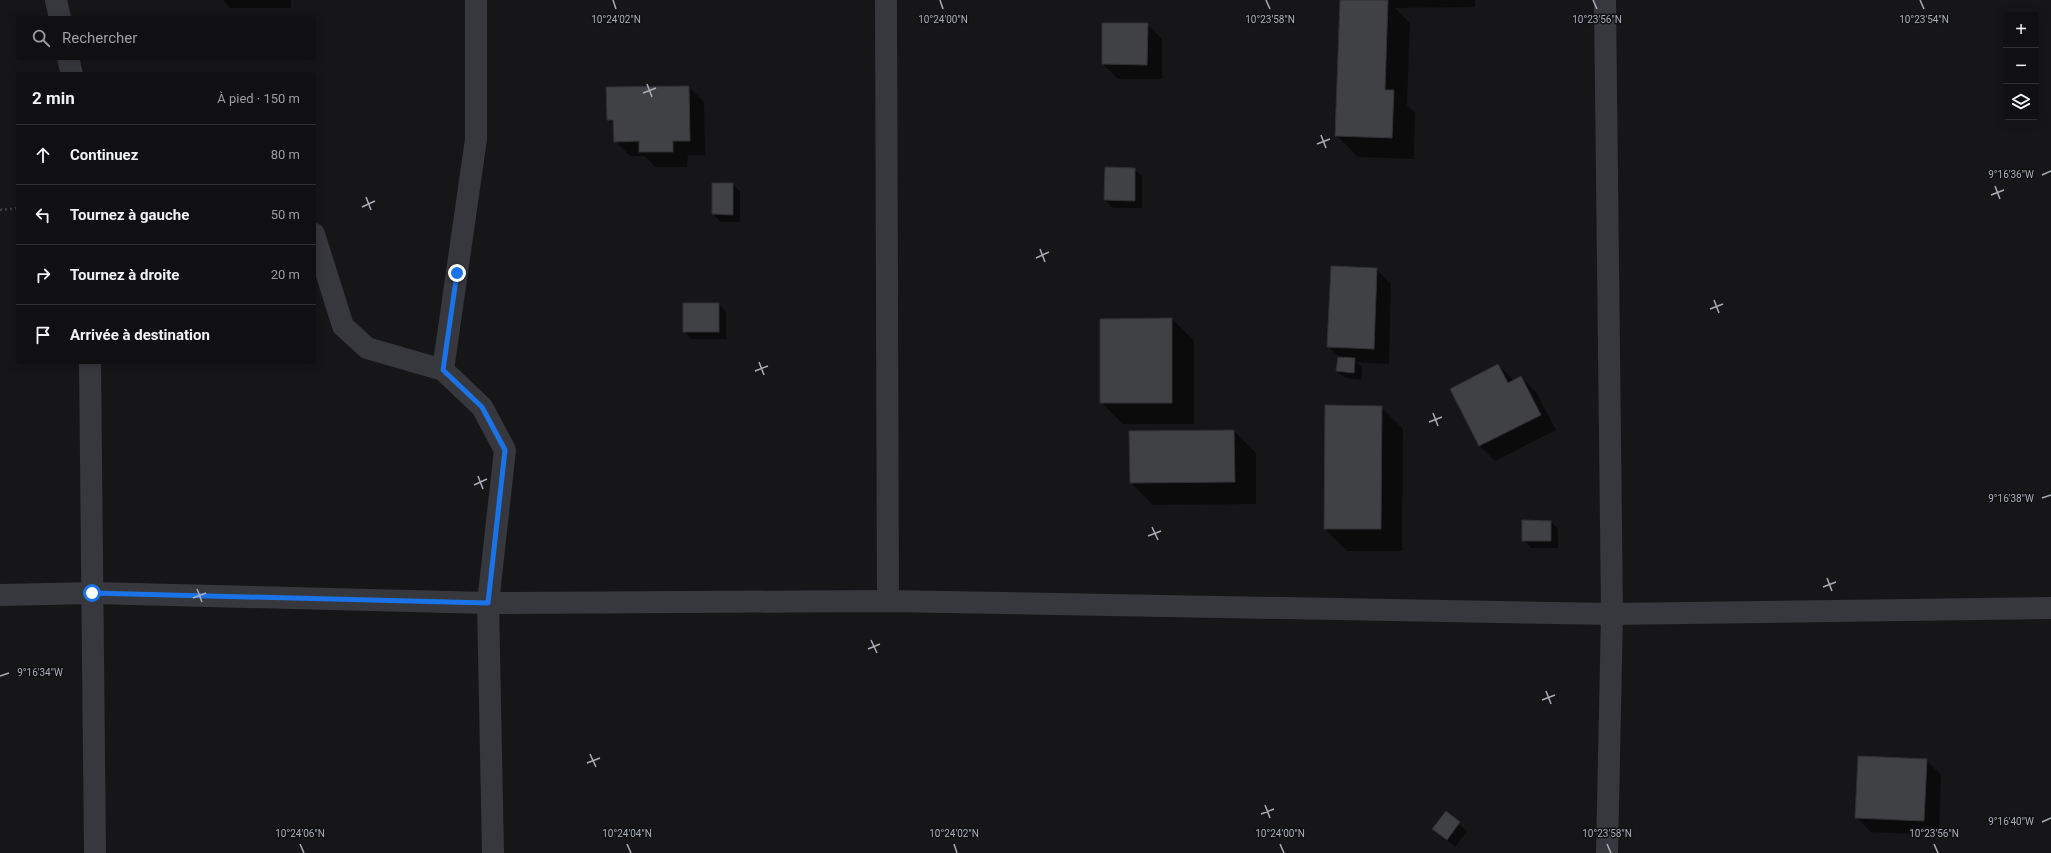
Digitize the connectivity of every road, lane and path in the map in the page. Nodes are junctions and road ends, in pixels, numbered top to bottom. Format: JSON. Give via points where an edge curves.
{"nodes":[{"id":1,"x":56,"y":0,"type":"edge"},
{"id":2,"x":476,"y":0,"type":"edge"},
{"id":3,"x":886,"y":0,"type":"edge"},
{"id":4,"x":1605,"y":0,"type":"edge"},
{"id":5,"x":60,"y":16,"type":"edge"},
{"id":6,"x":68,"y":60,"type":"edge"},
{"id":7,"x":72,"y":72,"type":"edge"},
{"id":8,"x":16,"y":208,"type":"edge"},
{"id":9,"x":0,"y":210,"type":"edge"},
{"id":10,"x":316,"y":240,"type":"edge"},
{"id":11,"x":90,"y":364,"type":"edge"},
{"id":12,"x":443,"y":370,"type":"junction"},
{"id":13,"x":92,"y":593,"type":"junction"},
{"id":14,"x":0,"y":595,"type":"edge"},
{"id":15,"x":888,"y":601,"type":"junction"},
{"id":16,"x":488,"y":603,"type":"junction"},
{"id":17,"x":2051,"y":608,"type":"edge"},
{"id":18,"x":1612,"y":614,"type":"junction"},
{"id":19,"x":94,"y":853,"type":"edge"},
{"id":20,"x":493,"y":853,"type":"edge"},
{"id":21,"x":1608,"y":853,"type":"edge"}],
"edges":[{"from":1,"to":5,"type":"street"},
{"from":2,"to":12,"type":"street","via":[[476,139]]},
{"from":3,"to":15,"type":"street"},
{"from":4,"to":18,"type":"street"},
{"from":6,"to":7,"type":"street"},
{"from":8,"to":9,"type":"path"},
{"from":10,"to":12,"type":"street","via":[[343,326],[367,348]]},
{"from":11,"to":13,"type":"street"},
{"from":12,"to":16,"type":"street","via":[[482,407],[505,450]]},
{"from":13,"to":14,"type":"street"},
{"from":13,"to":16,"type":"street"},
{"from":13,"to":19,"type":"street"},
{"from":15,"to":16,"type":"street"},
{"from":15,"to":18,"type":"street"},
{"from":16,"to":20,"type":"street","via":[[494,795]]},
{"from":17,"to":18,"type":"street"},
{"from":18,"to":21,"type":"street"}]}
